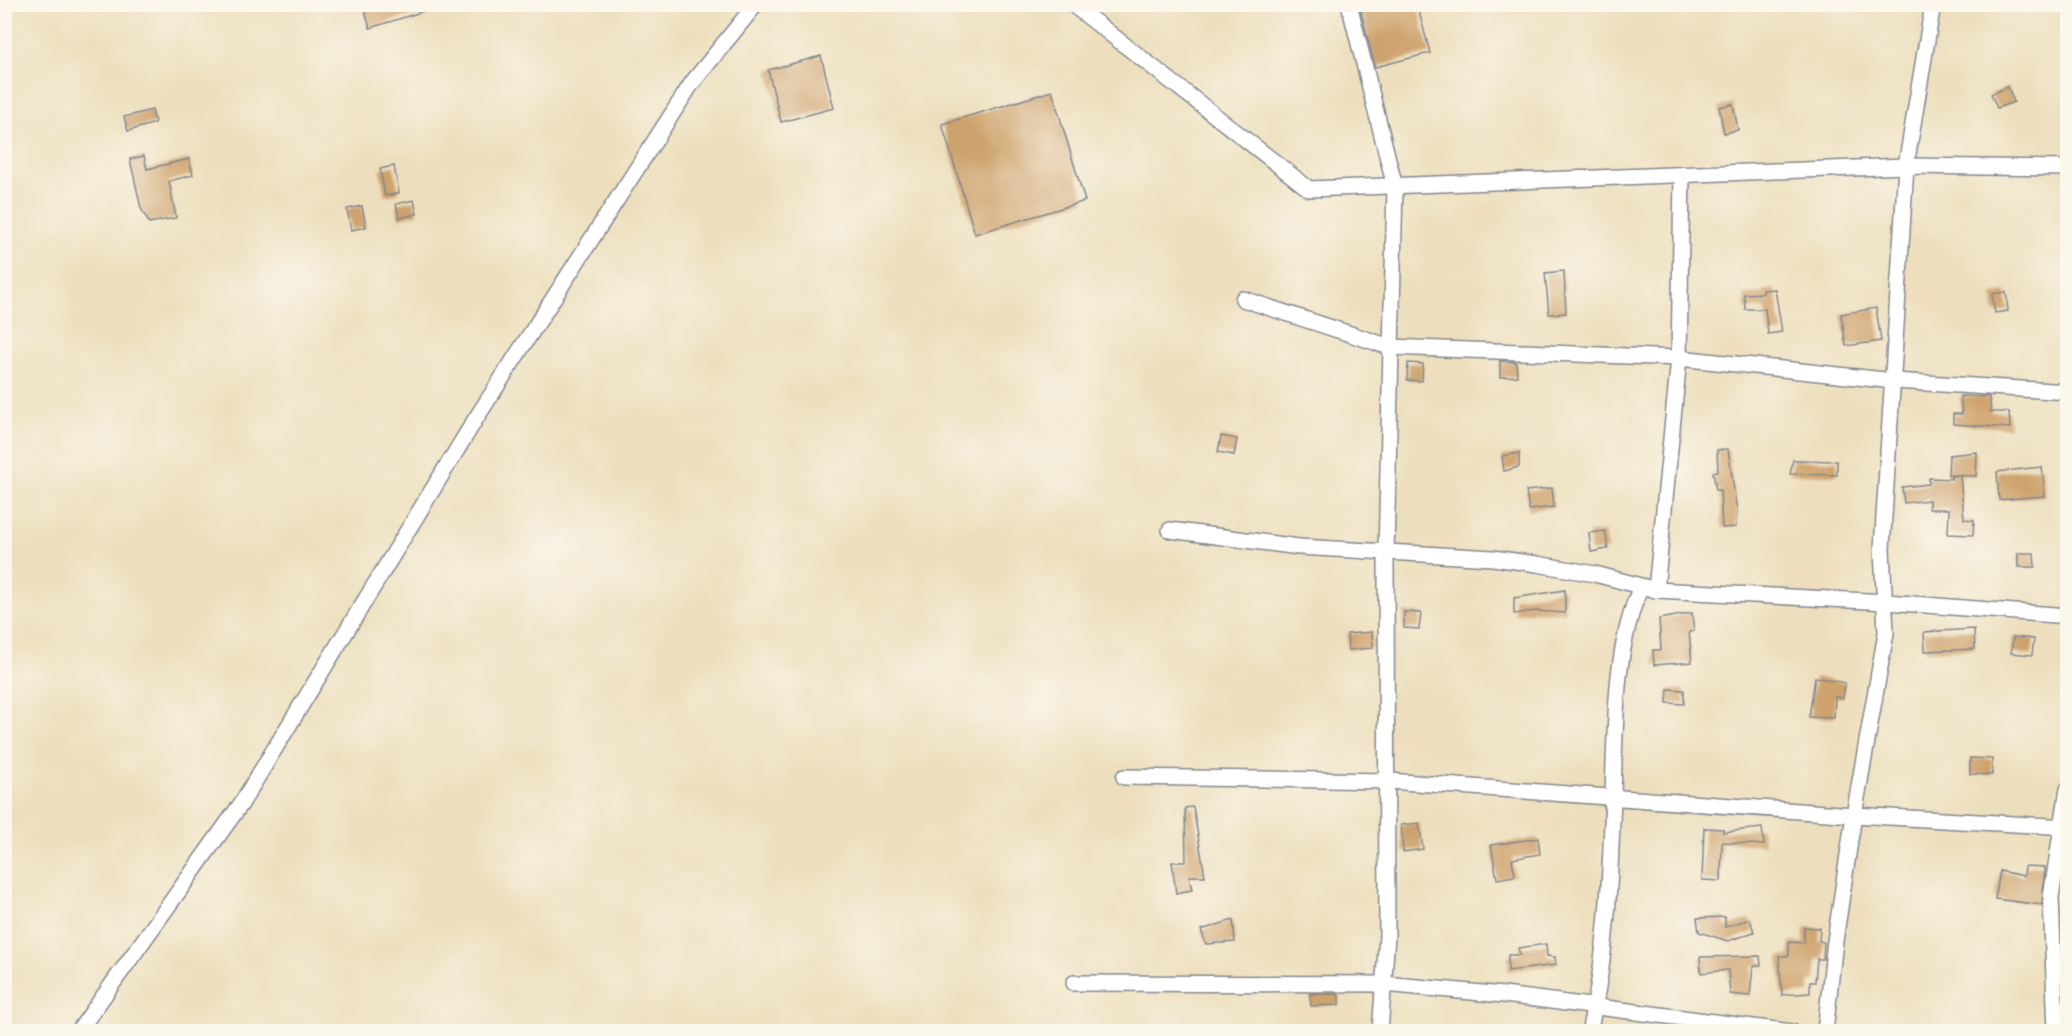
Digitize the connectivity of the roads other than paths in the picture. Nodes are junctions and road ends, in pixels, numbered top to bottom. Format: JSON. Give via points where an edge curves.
{"nodes":[{"id":1,"x":756,"y":4,"type":"edge"},
{"id":2,"x":1072,"y":4,"type":"edge"},
{"id":3,"x":1349,"y":4,"type":"edge"},
{"id":4,"x":1933,"y":4,"type":"edge"},
{"id":5,"x":1906,"y":166,"type":"junction"},
{"id":6,"x":2067,"y":168,"type":"edge"},
{"id":7,"x":1682,"y":176,"type":"junction"},
{"id":8,"x":1395,"y":187,"type":"junction"},
{"id":9,"x":1243,"y":299,"type":"dead end"},
{"id":10,"x":1390,"y":347,"type":"junction"},
{"id":11,"x":1679,"y":358,"type":"junction"},
{"id":12,"x":1894,"y":381,"type":"junction"},
{"id":13,"x":2067,"y":393,"type":"edge"},
{"id":14,"x":1170,"y":530,"type":"dead end"},
{"id":15,"x":1386,"y":552,"type":"junction"},
{"id":16,"x":1648,"y":589,"type":"junction"},
{"id":17,"x":1887,"y":602,"type":"junction"},
{"id":18,"x":2067,"y":616,"type":"edge"},
{"id":19,"x":1124,"y":777,"type":"dead end"},
{"id":20,"x":1389,"y":781,"type":"junction"},
{"id":21,"x":2067,"y":789,"type":"edge"},
{"id":22,"x":1612,"y":797,"type":"junction"},
{"id":23,"x":1854,"y":815,"type":"junction"},
{"id":24,"x":2065,"y":827,"type":"edge"},
{"id":25,"x":1074,"y":983,"type":"dead end"},
{"id":26,"x":1384,"y":984,"type":"junction"},
{"id":27,"x":1595,"y":1006,"type":"junction"},
{"id":28,"x":78,"y":1032,"type":"edge"},
{"id":29,"x":1380,"y":1032,"type":"edge"},
{"id":30,"x":1589,"y":1032,"type":"edge"},
{"id":31,"x":1791,"y":1032,"type":"edge"},
{"id":32,"x":1825,"y":1032,"type":"edge"},
{"id":33,"x":2056,"y":1032,"type":"edge"}],
"edges":[{"from":1,"to":28,"type":"street","via":[[692,83],[475,420],[241,804]]},
{"from":2,"to":8,"type":"street","via":[[1309,189]]},
{"from":3,"to":8,"type":"street"},
{"from":4,"to":5,"type":"street"},
{"from":5,"to":6,"type":"street"},
{"from":5,"to":7,"type":"street"},
{"from":5,"to":12,"type":"street"},
{"from":7,"to":8,"type":"street"},
{"from":7,"to":11,"type":"street"},
{"from":8,"to":10,"type":"street"},
{"from":9,"to":10,"type":"street"},
{"from":10,"to":11,"type":"street"},
{"from":10,"to":15,"type":"street"},
{"from":11,"to":12,"type":"street"},
{"from":11,"to":16,"type":"street"},
{"from":12,"to":13,"type":"street"},
{"from":12,"to":17,"type":"street","via":[[1882,549]]},
{"from":14,"to":15,"type":"street","via":[[1287,546]]},
{"from":15,"to":16,"type":"street","via":[[1536,564]]},
{"from":15,"to":20,"type":"street"},
{"from":16,"to":17,"type":"street"},
{"from":16,"to":22,"type":"street","via":[[1630,615],[1622,645],[1614,719]]},
{"from":17,"to":18,"type":"street"},
{"from":17,"to":23,"type":"street","via":[[1886,633]]},
{"from":19,"to":20,"type":"street"},
{"from":20,"to":22,"type":"street"},
{"from":20,"to":26,"type":"street"},
{"from":21,"to":24,"type":"street"},
{"from":22,"to":23,"type":"street"},
{"from":22,"to":27,"type":"street","via":[[1608,899]]},
{"from":23,"to":24,"type":"street"},
{"from":23,"to":32,"type":"street"},
{"from":24,"to":33,"type":"street","via":[[2051,897]]},
{"from":25,"to":26,"type":"street"},
{"from":26,"to":27,"type":"street"},
{"from":26,"to":29,"type":"street"},
{"from":27,"to":30,"type":"street"},
{"from":27,"to":31,"type":"street"}]}
